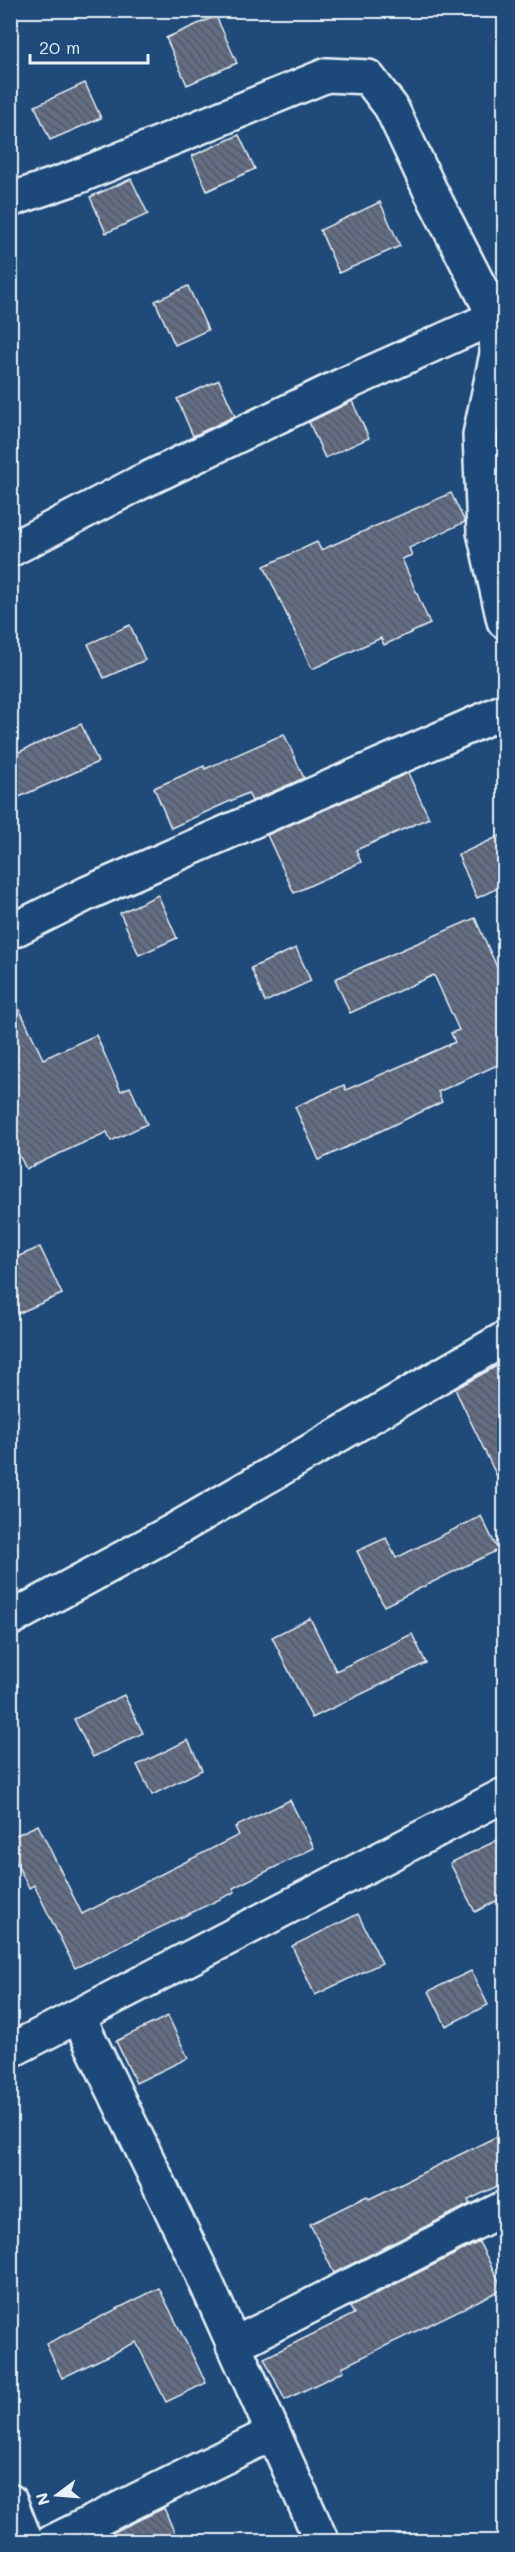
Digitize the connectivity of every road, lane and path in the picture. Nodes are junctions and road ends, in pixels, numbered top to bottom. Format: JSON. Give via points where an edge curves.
{"nodes":[{"id":1,"x":10,"y":200,"type":"edge"},
{"id":2,"x":500,"y":315,"type":"edge"},
{"id":3,"x":10,"y":550,"type":"edge"},
{"id":4,"x":504,"y":621,"type":"edge"},
{"id":5,"x":504,"y":711,"type":"edge"},
{"id":6,"x":10,"y":932,"type":"edge"},
{"id":7,"x":504,"y":1339,"type":"edge"},
{"id":8,"x":10,"y":1619,"type":"edge"},
{"id":9,"x":504,"y":1795,"type":"edge"},
{"id":10,"x":78,"y":2016,"type":"junction"},
{"id":11,"x":10,"y":2051,"type":"edge"},
{"id":12,"x":504,"y":2208,"type":"edge"},
{"id":13,"x":233,"y":2345,"type":"junction"},
{"id":14,"x":273,"y":2433,"type":"junction"},
{"id":15,"x":10,"y":2501,"type":"edge"},
{"id":16,"x":26,"y":2541,"type":"edge"},
{"id":17,"x":52,"y":2541,"type":"edge"},
{"id":18,"x":322,"y":2541,"type":"edge"}],
"edges":[{"from":1,"to":2,"type":"street","via":[[77,177],[327,75],[368,77],[391,107],[430,190]]},
{"from":2,"to":3,"type":"street","via":[[332,390]]},
{"from":2,"to":4,"type":"street","via":[[497,354],[480,435],[484,532]]},
{"from":5,"to":6,"type":"street","via":[[88,893]]},
{"from":7,"to":8,"type":"street","via":[[172,1531]]},
{"from":9,"to":10,"type":"street"},
{"from":10,"to":11,"type":"street"},
{"from":10,"to":13,"type":"street"},
{"from":12,"to":13,"type":"street"},
{"from":13,"to":14,"type":"street"},
{"from":14,"to":17,"type":"street"},
{"from":14,"to":18,"type":"street"},
{"from":15,"to":16,"type":"street"}]}
